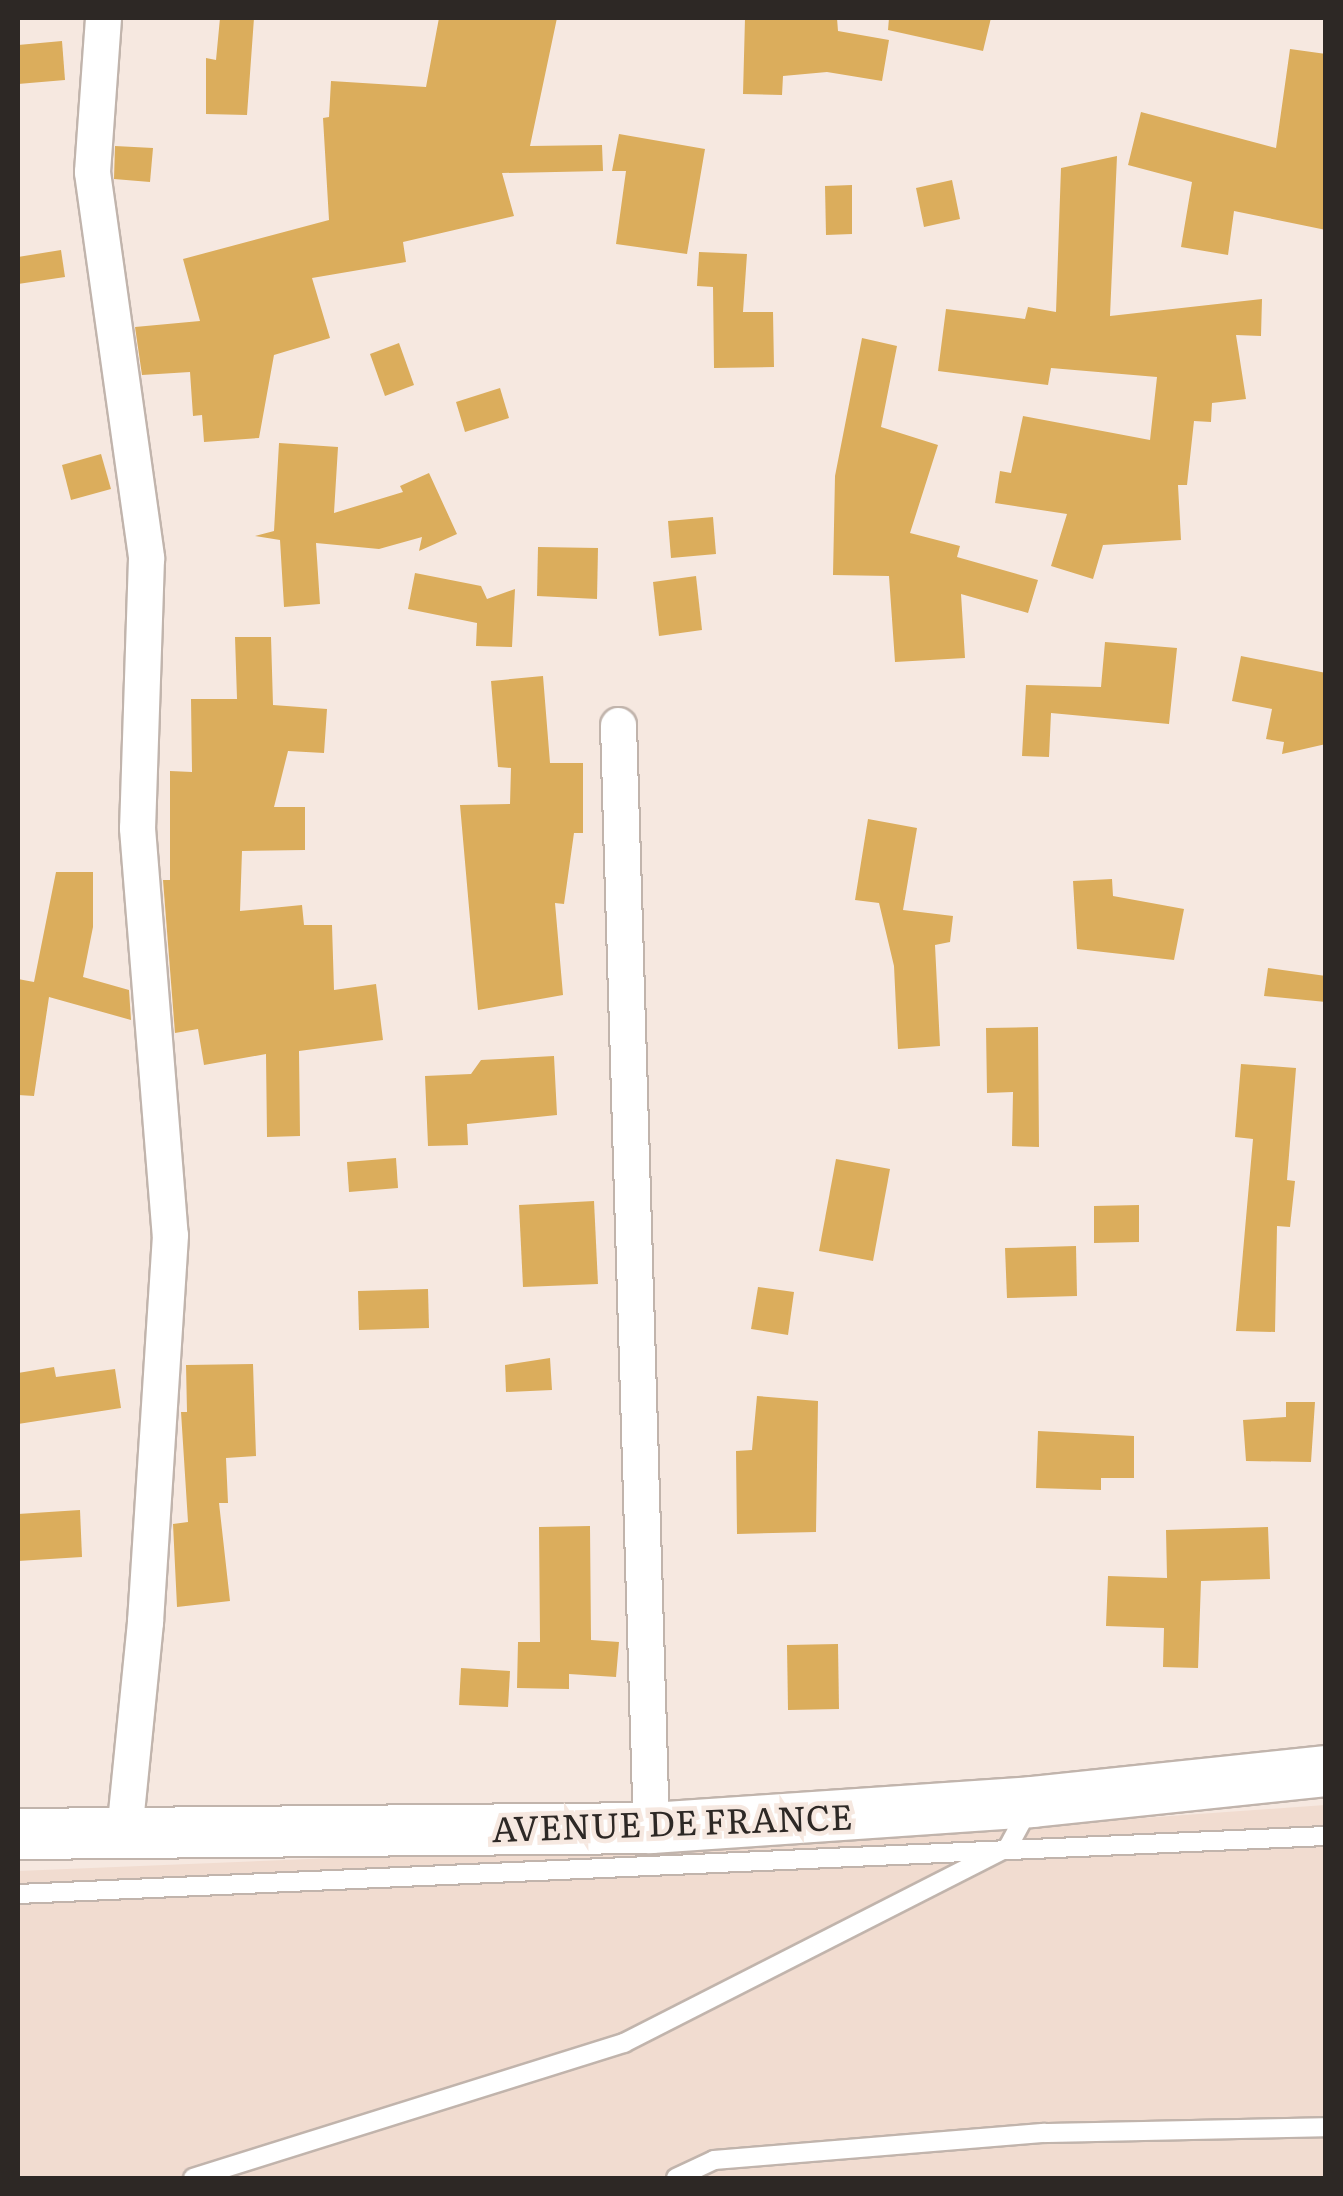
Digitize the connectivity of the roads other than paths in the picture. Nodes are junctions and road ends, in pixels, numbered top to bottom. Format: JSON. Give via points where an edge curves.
{"nodes":[{"id":1,"x":104,"y":18,"type":"edge"},
{"id":2,"x":618,"y":725,"type":"dead end"},
{"id":3,"x":1326,"y":1771,"type":"edge"},
{"id":4,"x":1032,"y":1802,"type":"junction"},
{"id":5,"x":651,"y":1828,"type":"junction"},
{"id":6,"x":124,"y":1832,"type":"junction"},
{"id":7,"x":18,"y":1834,"type":"edge"},
{"id":8,"x":1326,"y":1836,"type":"edge"},
{"id":9,"x":1008,"y":1847,"type":"junction"},
{"id":10,"x":18,"y":1894,"type":"edge"},
{"id":11,"x":1326,"y":2127,"type":"edge"},
{"id":12,"x":193,"y":2178,"type":"edge"},
{"id":13,"x":676,"y":2178,"type":"edge"}],
"edges":[{"from":1,"to":6,"type":"street","via":[[92,172],[146,558],[137,828],[170,1235]]},
{"from":2,"to":5,"type":"street"},
{"from":3,"to":4,"type":"street","name":"AVENUE DE FRANCE"},
{"from":4,"to":5,"type":"street","name":"AVENUE DE FRANCE"},
{"from":4,"to":9,"type":"lane"},
{"from":5,"to":6,"type":"street","name":"AVENUE DE FRANCE"},
{"from":6,"to":7,"type":"street","name":"AVENUE DE FRANCE"},
{"from":8,"to":9,"type":"lane"},
{"from":9,"to":10,"type":"lane"},
{"from":9,"to":12,"type":"lane","via":[[624,2042]]},
{"from":11,"to":13,"type":"lane","via":[[1045,2133],[714,2160]]}]}
